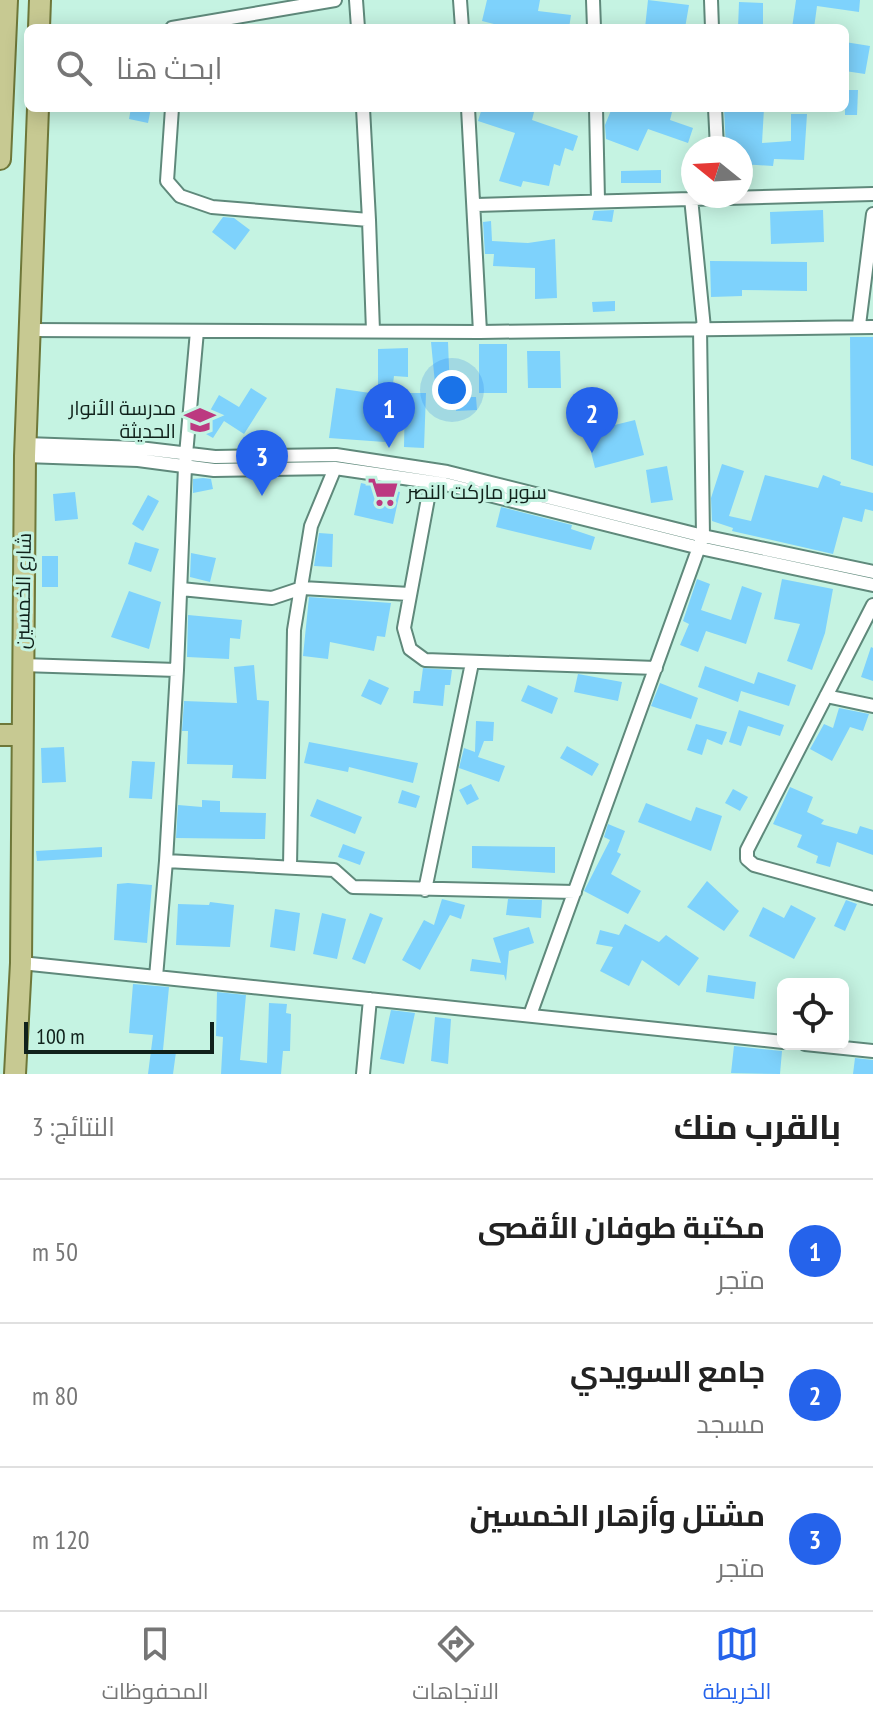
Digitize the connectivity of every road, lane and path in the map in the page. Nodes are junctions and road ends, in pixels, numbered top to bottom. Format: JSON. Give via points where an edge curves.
{"nodes":[{"id":1,"x":7,"y":0,"type":"edge"},
{"id":2,"x":40,"y":0,"type":"edge"},
{"id":3,"x":335,"y":0,"type":"edge"},
{"id":4,"x":356,"y":0,"type":"edge"},
{"id":5,"x":460,"y":0,"type":"edge"},
{"id":6,"x":593,"y":0,"type":"edge"},
{"id":7,"x":711,"y":0,"type":"edge"},
{"id":8,"x":39,"y":24,"type":"edge"},
{"id":9,"x":194,"y":24,"type":"edge"},
{"id":10,"x":358,"y":24,"type":"edge"},
{"id":11,"x":462,"y":24,"type":"edge"},
{"id":12,"x":594,"y":24,"type":"edge"},
{"id":13,"x":712,"y":24,"type":"edge"},
{"id":14,"x":38,"y":112,"type":"edge"},
{"id":15,"x":172,"y":112,"type":"edge"},
{"id":16,"x":363,"y":112,"type":"edge"},
{"id":17,"x":468,"y":112,"type":"edge"},
{"id":18,"x":596,"y":112,"type":"edge"},
{"id":19,"x":715,"y":112,"type":"edge"},
{"id":20,"x":1,"y":120,"type":"edge"},
{"id":21,"x":716,"y":136,"type":"edge"},
{"id":22,"x":0,"y":159,"type":"edge"},
{"id":23,"x":873,"y":194,"type":"edge"},
{"id":24,"x":753,"y":196,"type":"edge"},
{"id":25,"x":681,"y":198,"type":"edge"},
{"id":26,"x":598,"y":200,"type":"junction"},
{"id":27,"x":476,"y":205,"type":"junction"},
{"id":28,"x":692,"y":208,"type":"edge"},
{"id":29,"x":873,"y":214,"type":"edge"},
{"id":30,"x":369,"y":220,"type":"junction"},
{"id":31,"x":859,"y":325,"type":"junction"},
{"id":32,"x":873,"y":327,"type":"edge"},
{"id":33,"x":702,"y":328,"type":"junction"},
{"id":34,"x":29,"y":330,"type":"junction"},
{"id":35,"x":197,"y":331,"type":"junction"},
{"id":36,"x":373,"y":331,"type":"junction"},
{"id":37,"x":480,"y":332,"type":"junction"},
{"id":38,"x":26,"y":450,"type":"junction"},
{"id":39,"x":186,"y":460,"type":"junction"},
{"id":40,"x":335,"y":468,"type":"junction"},
{"id":41,"x":431,"y":482,"type":"junction"},
{"id":42,"x":701,"y":542,"type":"junction"},
{"id":43,"x":873,"y":572,"type":"edge"},
{"id":44,"x":873,"y":585,"type":"edge"},
{"id":45,"x":302,"y":588,"type":"junction"},
{"id":46,"x":181,"y":589,"type":"junction"},
{"id":47,"x":410,"y":594,"type":"junction"},
{"id":48,"x":873,"y":605,"type":"edge"},
{"id":49,"x":472,"y":663,"type":"junction"},
{"id":50,"x":22,"y":665,"type":"junction"},
{"id":51,"x":656,"y":668,"type":"junction"},
{"id":52,"x":177,"y":670,"type":"junction"},
{"id":53,"x":826,"y":696,"type":"junction"},
{"id":54,"x":873,"y":706,"type":"edge"},
{"id":55,"x":0,"y":735,"type":"edge"},
{"id":56,"x":21,"y":735,"type":"junction"},
{"id":57,"x":166,"y":861,"type":"junction"},
{"id":58,"x":290,"y":867,"type":"junction"},
{"id":59,"x":425,"y":890,"type":"junction"},
{"id":60,"x":575,"y":892,"type":"junction"},
{"id":61,"x":873,"y":898,"type":"edge"},
{"id":62,"x":21,"y":963,"type":"junction"},
{"id":63,"x":156,"y":977,"type":"junction"},
{"id":64,"x":370,"y":999,"type":"junction"},
{"id":65,"x":530,"y":1015,"type":"junction"},
{"id":66,"x":777,"y":1041,"type":"edge"},
{"id":67,"x":849,"y":1049,"type":"edge"},
{"id":68,"x":873,"y":1051,"type":"edge"},
{"id":69,"x":15,"y":1074,"type":"edge"},
{"id":70,"x":363,"y":1074,"type":"edge"}],
"edges":[{"from":1,"to":20,"type":"main road"},
{"from":2,"to":8,"type":"main road"},
{"from":3,"to":9,"type":"street"},
{"from":4,"to":10,"type":"street"},
{"from":5,"to":11,"type":"street"},
{"from":6,"to":12,"type":"street"},
{"from":7,"to":13,"type":"street"},
{"from":14,"to":34,"type":"main road","name":"شارع الخمسين"},
{"from":15,"to":30,"type":"street","via":[[167,181],[180,196],[212,207]]},
{"from":16,"to":30,"type":"street"},
{"from":17,"to":27,"type":"street"},
{"from":18,"to":26,"type":"street"},
{"from":19,"to":21,"type":"street"},
{"from":20,"to":22,"type":"main road"},
{"from":23,"to":24,"type":"street"},
{"from":25,"to":26,"type":"street"},
{"from":26,"to":27,"type":"street"},
{"from":27,"to":37,"type":"street"},
{"from":28,"to":33,"type":"street"},
{"from":29,"to":31,"type":"street"},
{"from":30,"to":36,"type":"street"},
{"from":31,"to":32,"type":"street"},
{"from":31,"to":33,"type":"street"},
{"from":33,"to":37,"type":"street"},
{"from":33,"to":42,"type":"street"},
{"from":34,"to":35,"type":"street"},
{"from":34,"to":38,"type":"main road","name":"شارع الخمسين"},
{"from":35,"to":36,"type":"street"},
{"from":35,"to":39,"type":"street"},
{"from":36,"to":37,"type":"street"},
{"from":38,"to":39,"type":"street"},
{"from":38,"to":50,"type":"main road","name":"شارع الخمسين"},
{"from":39,"to":40,"type":"street","via":[[214,470]]},
{"from":39,"to":42,"type":"street","via":[[336,455],[447,472]]},
{"from":39,"to":46,"type":"street"},
{"from":40,"to":41,"type":"street"},
{"from":40,"to":45,"type":"street","via":[[311,526]]},
{"from":41,"to":42,"type":"street"},
{"from":41,"to":47,"type":"street"},
{"from":42,"to":43,"type":"street"},
{"from":42,"to":44,"type":"street"},
{"from":42,"to":51,"type":"street"},
{"from":45,"to":46,"type":"street","via":[[272,598]]},
{"from":45,"to":47,"type":"street"},
{"from":45,"to":58,"type":"street","via":[[294,630]]},
{"from":46,"to":52,"type":"street"},
{"from":47,"to":49,"type":"street","via":[[404,635],[414,654],[425,660]]},
{"from":48,"to":53,"type":"street"},
{"from":49,"to":51,"type":"street"},
{"from":49,"to":59,"type":"street"},
{"from":50,"to":52,"type":"street"},
{"from":50,"to":56,"type":"main road","name":"شارع الخمسين"},
{"from":51,"to":60,"type":"street"},
{"from":52,"to":57,"type":"street"},
{"from":53,"to":54,"type":"street"},
{"from":53,"to":61,"type":"street","via":[[749,843],[747,859]]},
{"from":55,"to":56,"type":"main road"},
{"from":56,"to":62,"type":"main road","name":"شارع الخمسين"},
{"from":57,"to":58,"type":"street"},
{"from":57,"to":63,"type":"street"},
{"from":58,"to":59,"type":"street","via":[[334,870],[353,887]]},
{"from":59,"to":60,"type":"street"},
{"from":60,"to":65,"type":"street"},
{"from":62,"to":63,"type":"street"},
{"from":62,"to":69,"type":"main road","name":"شارع الخمسين"},
{"from":63,"to":64,"type":"street"},
{"from":64,"to":65,"type":"street"},
{"from":64,"to":70,"type":"street"},
{"from":65,"to":66,"type":"street"},
{"from":67,"to":68,"type":"street"}]}
